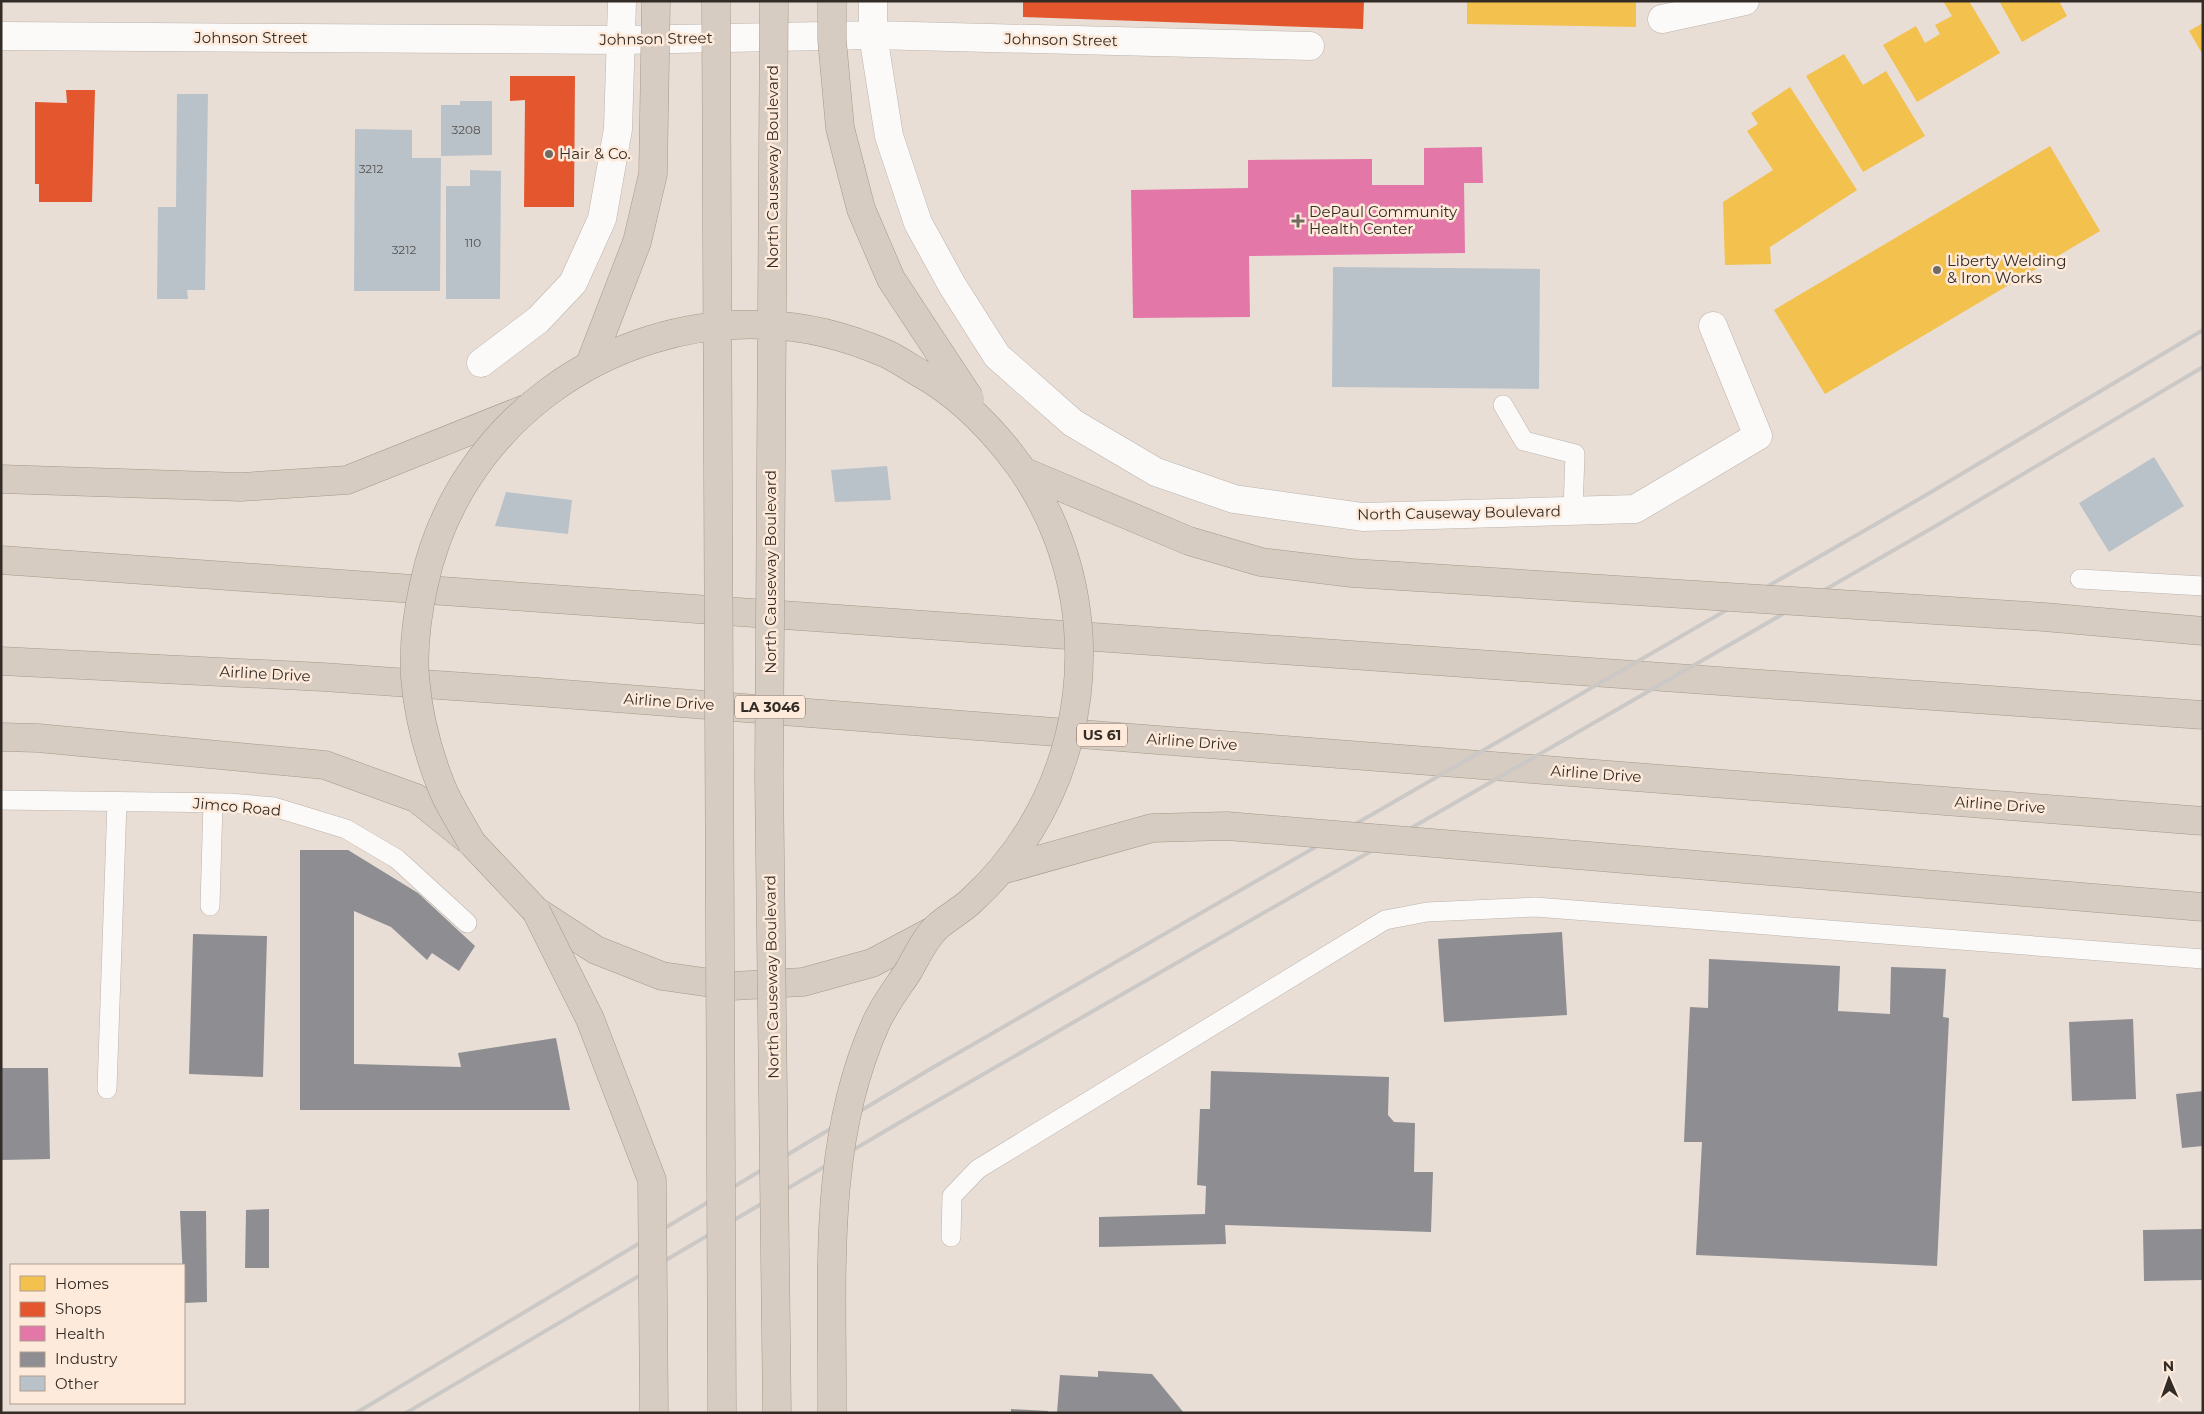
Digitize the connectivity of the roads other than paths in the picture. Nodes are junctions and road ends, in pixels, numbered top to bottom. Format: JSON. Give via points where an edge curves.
{"nodes":[{"id":1,"x":622,"y":1,"type":"edge"},
{"id":2,"x":656,"y":1,"type":"edge"},
{"id":3,"x":716,"y":1,"type":"edge"},
{"id":4,"x":774,"y":1,"type":"edge"},
{"id":5,"x":832,"y":1,"type":"edge"},
{"id":6,"x":873,"y":1,"type":"edge"},
{"id":7,"x":1745,"y":1,"type":"edge"},
{"id":8,"x":1662,"y":19,"type":"dead end"},
{"id":9,"x":873,"y":35,"type":"junction"},
{"id":10,"x":1,"y":36,"type":"edge"},
{"id":11,"x":621,"y":40,"type":"junction"},
{"id":12,"x":1310,"y":46,"type":"dead end"},
{"id":13,"x":1713,"y":326,"type":"dead end"},
{"id":14,"x":481,"y":363,"type":"dead end"},
{"id":15,"x":590,"y":364,"type":"junction"},
{"id":16,"x":1504,"y":405,"type":"dead end"},
{"id":17,"x":525,"y":409,"type":"junction"},
{"id":18,"x":987,"y":425,"type":"junction"},
{"id":19,"x":1025,"y":472,"type":"junction"},
{"id":20,"x":1,"y":479,"type":"edge"},
{"id":21,"x":1573,"y":511,"type":"junction"},
{"id":22,"x":1,"y":560,"type":"edge"},
{"id":23,"x":2080,"y":579,"type":"dead end"},
{"id":24,"x":2203,"y":586,"type":"edge"},
{"id":25,"x":2203,"y":631,"type":"edge"},
{"id":26,"x":1,"y":661,"type":"edge"},
{"id":27,"x":2203,"y":715,"type":"edge"},
{"id":28,"x":1,"y":737,"type":"edge"},
{"id":29,"x":1,"y":800,"type":"edge"},
{"id":30,"x":117,"y":802,"type":"junction"},
{"id":31,"x":213,"y":803,"type":"junction"},
{"id":32,"x":2203,"y":820,"type":"edge"},
{"id":33,"x":472,"y":843,"type":"junction"},
{"id":34,"x":1002,"y":870,"type":"junction"},
{"id":35,"x":210,"y":906,"type":"dead end"},
{"id":36,"x":2203,"y":907,"type":"edge"},
{"id":37,"x":536,"y":911,"type":"junction"},
{"id":38,"x":467,"y":923,"type":"dead end"},
{"id":39,"x":934,"y":930,"type":"junction"},
{"id":40,"x":2203,"y":959,"type":"edge"},
{"id":41,"x":107,"y":1089,"type":"dead end"},
{"id":42,"x":951,"y":1238,"type":"dead end"},
{"id":43,"x":654,"y":1413,"type":"edge"},
{"id":44,"x":722,"y":1413,"type":"edge"},
{"id":45,"x":777,"y":1413,"type":"edge"},
{"id":46,"x":832,"y":1413,"type":"edge"}],
"edges":[{"from":1,"to":11,"type":"street"},
{"from":2,"to":15,"type":"highway","bridge":true,"via":[[653,174],[637,242]]},
{"from":3,"to":44,"type":"highway","bridge":true},
{"from":4,"to":45,"type":"highway","name":"North Causeway Boulevard","number":"LA 3046","bridge":true,"via":[[770,776]]},
{"from":5,"to":18,"type":"highway","bridge":true,"via":[[840,128],[861,209],[891,279]]},
{"from":6,"to":9,"type":"street","name":"North Causeway Boulevard"},
{"from":7,"to":8,"type":"street"},
{"from":9,"to":11,"type":"street","name":"Johnson Street"},
{"from":9,"to":12,"type":"street","name":"Johnson Street"},
{"from":9,"to":21,"type":"street","name":"North Causeway Boulevard","via":[[889,136],[918,223],[997,356],[1073,423],[1156,472],[1234,499],[1363,517]]},
{"from":10,"to":11,"type":"street","name":"Johnson Street"},
{"from":11,"to":14,"type":"street","via":[[618,129],[602,219],[573,283],[538,320]]},
{"from":13,"to":21,"type":"street","name":"North Causeway Boulevard","via":[[1758,436],[1635,509]]},
{"from":15,"to":17,"type":"highway","bridge":true},
{"from":15,"to":18,"type":"highway","bridge":true,"via":[[647,340],[707,327],[768,325],[820,333],[887,354],[941,385]]},
{"from":16,"to":21,"type":"lane","via":[[1524,442],[1575,454]]},
{"from":17,"to":20,"type":"highway","via":[[347,480],[241,487]]},
{"from":17,"to":33,"type":"highway","bridge":true,"via":[[484,452],[452,503],[429,558],[417,616],[415,675],[424,734],[443,790]]},
{"from":18,"to":19,"type":"highway","bridge":true},
{"from":19,"to":25,"type":"highway","bridge":true,"via":[[1188,541],[1261,562],[1352,573],[2044,617]]},
{"from":19,"to":34,"type":"highway","bridge":true,"via":[[1048,513],[1066,558],[1077,604],[1081,651],[1078,699],[1068,745],[1052,790]]},
{"from":22,"to":27,"type":"highway"},
{"from":23,"to":24,"type":"lane"},
{"from":26,"to":32,"type":"highway","name":"Airline Drive","number":"US 61","via":[[529,691]]},
{"from":28,"to":33,"type":"highway","via":[[325,764],[416,798]]},
{"from":29,"to":30,"type":"lane","name":"Jimco Road"},
{"from":30,"to":31,"type":"lane","name":"Jimco Road"},
{"from":30,"to":41,"type":"lane"},
{"from":31,"to":35,"type":"lane"},
{"from":31,"to":38,"type":"lane","name":"Jimco Road","via":[[274,807],[346,829],[398,859]]},
{"from":33,"to":37,"type":"highway"},
{"from":34,"to":36,"type":"highway","bridge":true,"via":[[1152,828],[1227,826]]},
{"from":34,"to":39,"type":"highway","bridge":true,"via":[[970,902]]},
{"from":37,"to":39,"type":"highway","bridge":true,"via":[[596,950],[662,976],[732,986],[803,982],[872,963]]},
{"from":37,"to":43,"type":"highway","bridge":true,"via":[[590,1019],[652,1180]]},
{"from":39,"to":46,"type":"highway","bridge":true,"via":[[878,1019],[856,1076],[842,1140],[833,1205]]},
{"from":40,"to":42,"type":"lane","via":[[1535,907],[1427,912],[1385,920],[978,1169],[952,1196]]}]}
